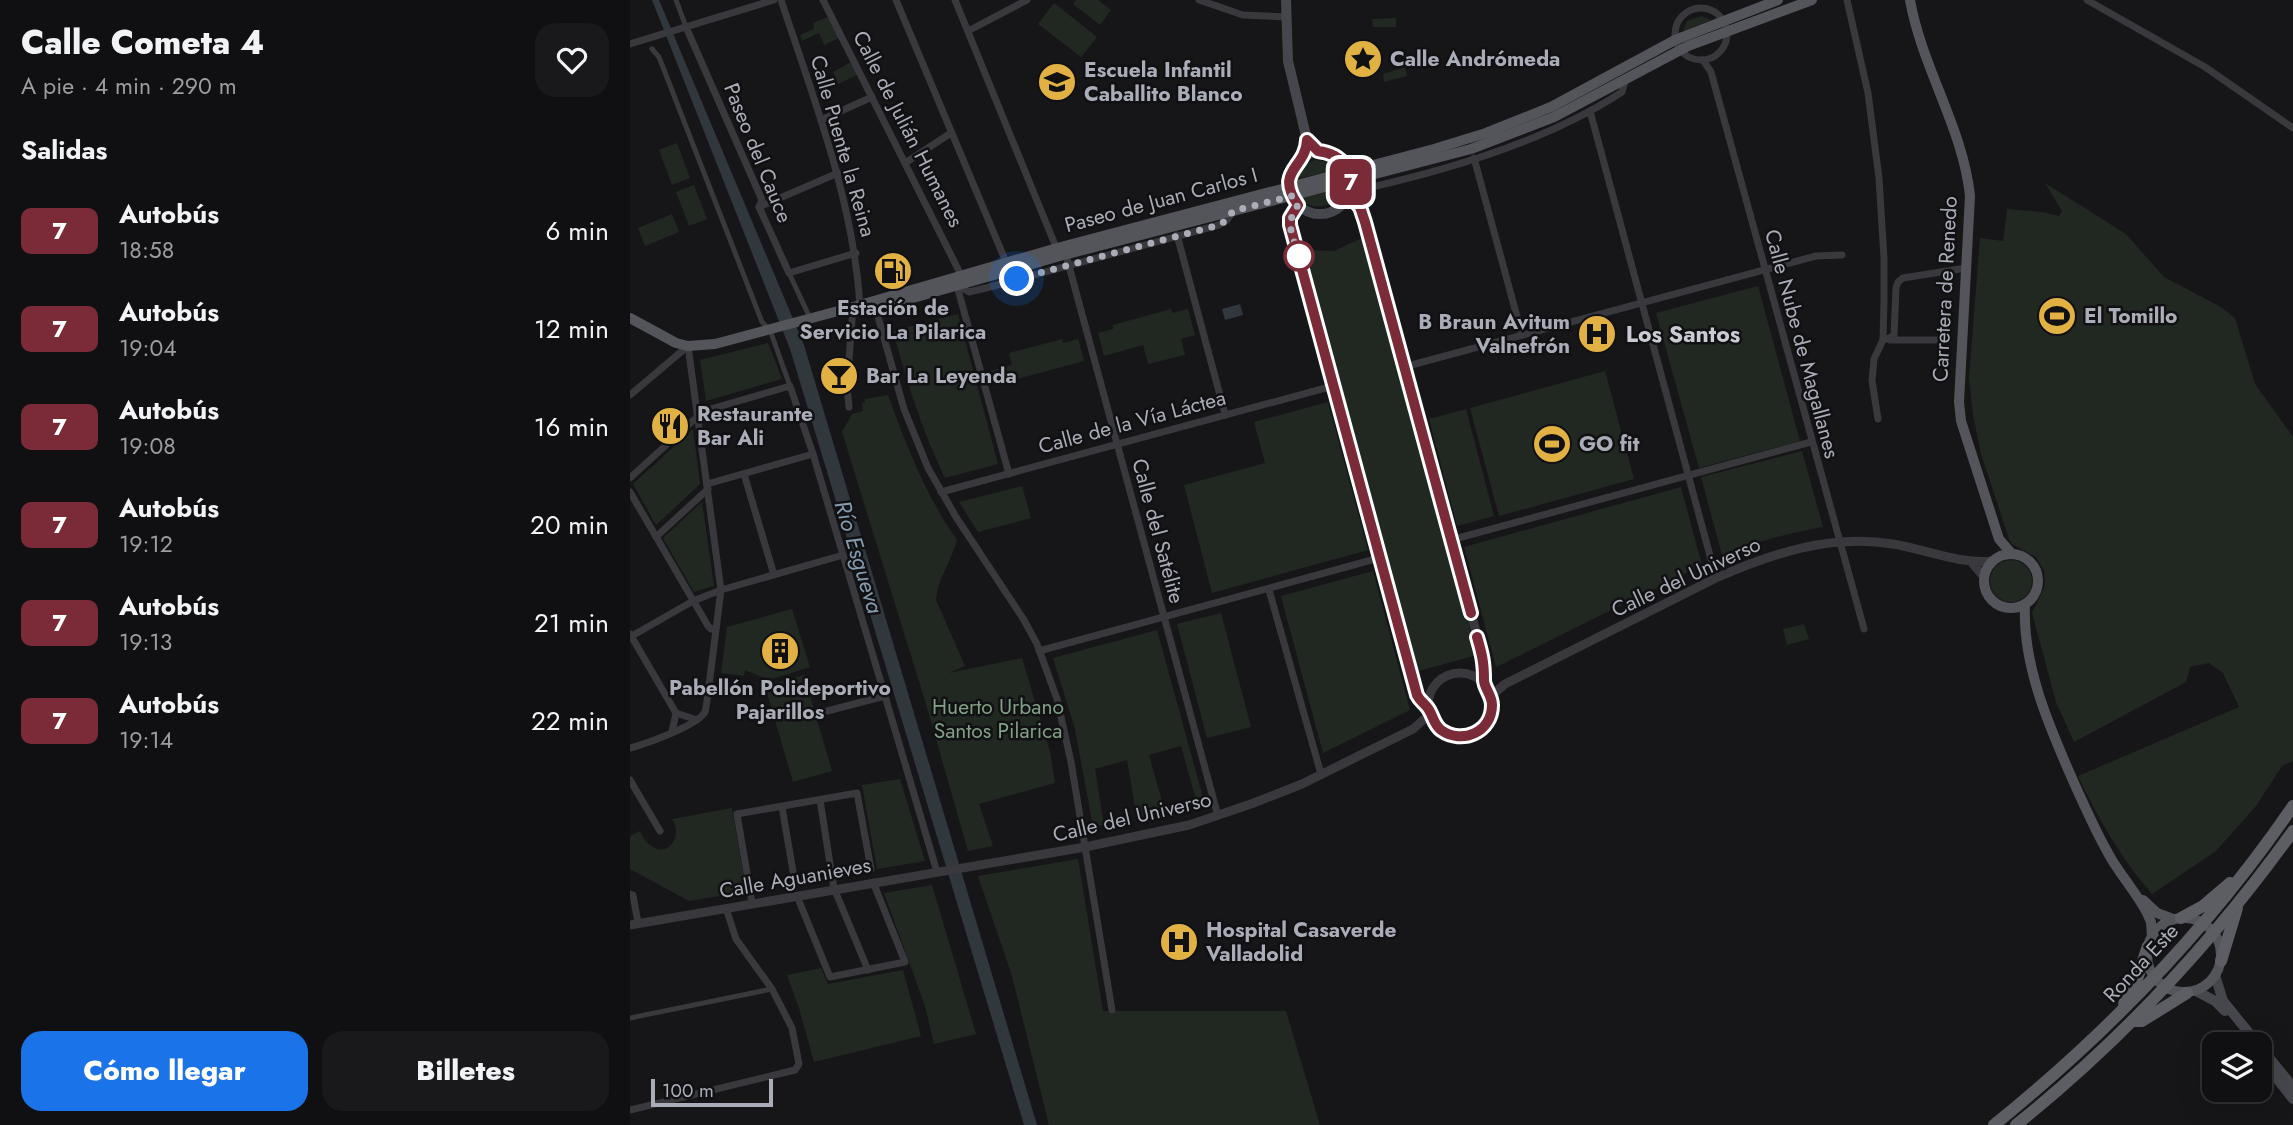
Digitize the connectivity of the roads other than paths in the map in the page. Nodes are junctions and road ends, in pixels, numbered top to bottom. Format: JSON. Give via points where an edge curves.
{"nodes":[{"id":1,"x":676,"y":0,"type":"edge"},
{"id":2,"x":774,"y":0,"type":"edge"},
{"id":3,"x":781,"y":0,"type":"edge"},
{"id":4,"x":822,"y":0,"type":"edge"},
{"id":5,"x":896,"y":0,"type":"edge"},
{"id":6,"x":955,"y":0,"type":"edge"},
{"id":7,"x":1027,"y":0,"type":"edge"},
{"id":8,"x":1199,"y":0,"type":"edge"},
{"id":9,"x":1779,"y":0,"type":"edge"},
{"id":10,"x":1812,"y":0,"type":"edge"},
{"id":11,"x":1847,"y":0,"type":"edge"},
{"id":12,"x":2087,"y":0,"type":"edge"},
{"id":13,"x":1909,"y":1,"type":"edge"},
{"id":14,"x":1287,"y":7,"type":"edge"},
{"id":15,"x":1725,"y":26,"type":"junction"},
{"id":16,"x":683,"y":28,"type":"junction"},
{"id":17,"x":968,"y":31,"type":"junction"},
{"id":18,"x":630,"y":44,"type":"edge"},
{"id":19,"x":1678,"y":45,"type":"junction"},
{"id":20,"x":652,"y":49,"type":"dead end"},
{"id":21,"x":1714,"y":57,"type":"junction"},
{"id":22,"x":1703,"y":60,"type":"junction"},
{"id":23,"x":1710,"y":68,"type":"junction"},
{"id":24,"x":1626,"y":78,"type":"junction"},
{"id":25,"x":872,"y":97,"type":"junction"},
{"id":26,"x":1590,"y":111,"type":"junction"},
{"id":27,"x":821,"y":120,"type":"junction"},
{"id":28,"x":2293,"y":128,"type":"edge"},
{"id":29,"x":951,"y":133,"type":"junction"},
{"id":30,"x":1307,"y":140,"type":"junction"},
{"id":31,"x":1318,"y":151,"type":"junction"},
{"id":32,"x":1305,"y":155,"type":"junction"},
{"id":33,"x":1474,"y":158,"type":"junction"},
{"id":34,"x":905,"y":163,"type":"junction"},
{"id":35,"x":838,"y":173,"type":"junction"},
{"id":36,"x":1350,"y":185,"type":"junction"},
{"id":37,"x":1293,"y":196,"type":"junction"},
{"id":38,"x":759,"y":207,"type":"junction"},
{"id":39,"x":1233,"y":211,"type":"junction"},
{"id":40,"x":1177,"y":235,"type":"junction"},
{"id":41,"x":856,"y":253,"type":"junction"},
{"id":42,"x":1842,"y":255,"type":"dead end"},
{"id":43,"x":1063,"y":256,"type":"junction"},
{"id":44,"x":1006,"y":262,"type":"junction"},
{"id":45,"x":1966,"y":268,"type":"junction"},
{"id":46,"x":1764,"y":270,"type":"junction"},
{"id":47,"x":789,"y":273,"type":"junction"},
{"id":48,"x":959,"y":280,"type":"junction"},
{"id":49,"x":1642,"y":303,"type":"junction"},
{"id":50,"x":856,"y":306,"type":"junction"},
{"id":51,"x":875,"y":306,"type":"junction"},
{"id":52,"x":630,"y":318,"type":"edge"},
{"id":53,"x":810,"y":319,"type":"junction"},
{"id":54,"x":773,"y":329,"type":"junction"},
{"id":55,"x":1522,"y":335,"type":"junction"},
{"id":56,"x":1886,"y":340,"type":"junction"},
{"id":57,"x":1944,"y":340,"type":"dead end"},
{"id":58,"x":688,"y":346,"type":"junction"},
{"id":59,"x":1404,"y":366,"type":"junction"},
{"id":60,"x":790,"y":386,"type":"junction"},
{"id":61,"x":1333,"y":386,"type":"junction"},
{"id":62,"x":630,"y":396,"type":"edge"},
{"id":63,"x":849,"y":407,"type":"dead end"},
{"id":64,"x":1225,"y":414,"type":"junction"},
{"id":65,"x":697,"y":415,"type":"junction"},
{"id":66,"x":1878,"y":419,"type":"dead end"},
{"id":67,"x":1811,"y":442,"type":"junction"},
{"id":68,"x":1116,"y":444,"type":"junction"},
{"id":69,"x":813,"y":454,"type":"junction"},
{"id":70,"x":744,"y":474,"type":"junction"},
{"id":71,"x":1009,"y":474,"type":"junction"},
{"id":72,"x":1689,"y":475,"type":"junction"},
{"id":73,"x":630,"y":478,"type":"edge"},
{"id":74,"x":708,"y":486,"type":"junction"},
{"id":75,"x":630,"y":492,"type":"edge"},
{"id":76,"x":941,"y":492,"type":"junction"},
{"id":77,"x":656,"y":537,"type":"junction"},
{"id":78,"x":1451,"y":540,"type":"junction"},
{"id":79,"x":1999,"y":540,"type":"junction"},
{"id":80,"x":1838,"y":541,"type":"junction"},
{"id":81,"x":2012,"y":554,"type":"junction"},
{"id":82,"x":843,"y":555,"type":"junction"},
{"id":83,"x":1379,"y":558,"type":"junction"},
{"id":84,"x":1994,"y":560,"type":"junction"},
{"id":85,"x":1973,"y":564,"type":"junction"},
{"id":86,"x":774,"y":575,"type":"junction"},
{"id":87,"x":1984,"y":577,"type":"junction"},
{"id":88,"x":1716,"y":578,"type":"junction"},
{"id":89,"x":721,"y":590,"type":"junction"},
{"id":90,"x":1269,"y":590,"type":"junction"},
{"id":91,"x":693,"y":601,"type":"junction"},
{"id":92,"x":2025,"y":604,"type":"junction"},
{"id":93,"x":2012,"y":608,"type":"junction"},
{"id":94,"x":1163,"y":617,"type":"junction"},
{"id":95,"x":2024,"y":625,"type":"junction"},
{"id":96,"x":716,"y":628,"type":"junction"},
{"id":97,"x":1864,"y":629,"type":"dead end"},
{"id":98,"x":630,"y":635,"type":"edge"},
{"id":99,"x":1040,"y":651,"type":"junction"},
{"id":100,"x":1487,"y":688,"type":"junction"},
{"id":101,"x":885,"y":696,"type":"junction"},
{"id":102,"x":827,"y":711,"type":"dead end"},
{"id":103,"x":1429,"y":711,"type":"junction"},
{"id":104,"x":676,"y":713,"type":"junction"},
{"id":105,"x":697,"y":720,"type":"junction"},
{"id":106,"x":1437,"y":727,"type":"junction"},
{"id":107,"x":1413,"y":729,"type":"junction"},
{"id":108,"x":672,"y":732,"type":"junction"},
{"id":109,"x":630,"y":748,"type":"edge"},
{"id":110,"x":1321,"y":774,"type":"junction"},
{"id":111,"x":630,"y":780,"type":"edge"},
{"id":112,"x":820,"y":800,"type":"junction"},
{"id":113,"x":2293,"y":806,"type":"edge"},
{"id":114,"x":782,"y":807,"type":"junction"},
{"id":115,"x":1218,"y":816,"type":"junction"},
{"id":116,"x":660,"y":831,"type":"dead end"},
{"id":117,"x":2293,"y":831,"type":"edge"},
{"id":118,"x":1085,"y":848,"type":"junction"},
{"id":119,"x":967,"y":867,"type":"joint"},
{"id":120,"x":871,"y":869,"type":"dead end"},
{"id":121,"x":939,"y":872,"type":"junction"},
{"id":122,"x":2239,"y":878,"type":"junction"},
{"id":123,"x":873,"y":882,"type":"junction"},
{"id":124,"x":795,"y":883,"type":"dead end"},
{"id":125,"x":835,"y":891,"type":"junction"},
{"id":126,"x":630,"y":894,"type":"edge"},
{"id":127,"x":2136,"y":894,"type":"junction"},
{"id":128,"x":797,"y":895,"type":"junction"},
{"id":129,"x":752,"y":903,"type":"junction"},
{"id":130,"x":2239,"y":903,"type":"junction"},
{"id":131,"x":726,"y":908,"type":"junction"},
{"id":132,"x":2177,"y":918,"type":"junction"},
{"id":133,"x":634,"y":924,"type":"edge"},
{"id":134,"x":2208,"y":928,"type":"junction"},
{"id":135,"x":2150,"y":942,"type":"junction"},
{"id":136,"x":2221,"y":961,"type":"junction"},
{"id":137,"x":868,"y":970,"type":"junction"},
{"id":138,"x":2216,"y":975,"type":"junction"},
{"id":139,"x":2160,"y":982,"type":"junction"},
{"id":140,"x":772,"y":989,"type":"junction"},
{"id":141,"x":2191,"y":992,"type":"junction"},
{"id":142,"x":1112,"y":1010,"type":"dead end"},
{"id":143,"x":630,"y":1018,"type":"edge"},
{"id":144,"x":2133,"y":1021,"type":"junction"},
{"id":145,"x":2110,"y":1022,"type":"junction"},
{"id":146,"x":2241,"y":1032,"type":"edge"},
{"id":147,"x":2272,"y":1072,"type":"edge"},
{"id":148,"x":2293,"y":1087,"type":"edge"},
{"id":149,"x":2293,"y":1099,"type":"edge"},
{"id":150,"x":630,"y":1110,"type":"edge"},
{"id":151,"x":1994,"y":1125,"type":"edge"},
{"id":152,"x":2016,"y":1125,"type":"edge"}],
"edges":[{"from":1,"to":16,"type":"street","name":"Paseo del Cauce"},
{"from":2,"to":16,"type":"street"},
{"from":3,"to":27,"type":"street","name":"Calle Puente la Reina"},
{"from":4,"to":25,"type":"street","name":"Calle de Julián Humanes"},
{"from":5,"to":29,"type":"street"},
{"from":6,"to":17,"type":"street","name":"Calle del Satélite"},
{"from":7,"to":17,"type":"street"},
{"from":8,"to":14,"type":"street","via":[[1243,15]]},
{"from":9,"to":15,"type":"main road","name":"Paseo de Juan Carlos I"},
{"from":10,"to":15,"type":"main road","name":"Paseo de Juan Carlos I"},
{"from":11,"to":56,"type":"street","via":[[1868,93],[1879,178]]},
{"from":12,"to":28,"type":"street","via":[[2206,67]]},
{"from":13,"to":45,"type":"main road","name":"Carretera de Renedo","via":[[1968,177]]},
{"from":14,"to":30,"type":"main road","via":[[1290,73]]},
{"from":15,"to":19,"type":"main road","name":"Paseo de Juan Carlos I"},
{"from":15,"to":19,"type":"street","via":[[1715,12],[1696,9],[1676,25]]},
{"from":15,"to":21,"type":"street","via":[[1725,44]]},
{"from":16,"to":18,"type":"street"},
{"from":16,"to":38,"type":"street","name":"Paseo del Cauce","via":[[762,200]]},
{"from":17,"to":43,"type":"street","name":"Calle del Satélite"},
{"from":19,"to":22,"type":"street","via":[[1690,58]]},
{"from":19,"to":24,"type":"main road","name":"Paseo de Juan Carlos I"},
{"from":19,"to":36,"type":"main road","name":"Paseo de Juan Carlos I","via":[[1513,123],[1434,149]]},
{"from":20,"to":54,"type":"street","via":[[659,57],[762,322]]},
{"from":21,"to":22,"type":"street"},
{"from":21,"to":23,"type":"street"},
{"from":22,"to":23,"type":"street","name":"Calle Nube de Magallanes"},
{"from":23,"to":46,"type":"street","name":"Calle Nube de Magallanes"},
{"from":24,"to":26,"type":"street","name":"Paseo de Juan Carlos I","via":[[1622,92]]},
{"from":24,"to":36,"type":"main road","name":"Paseo de Juan Carlos I","via":[[1519,132]]},
{"from":25,"to":27,"type":"street"},
{"from":25,"to":34,"type":"street","name":"Calle de Julián Humanes"},
{"from":26,"to":33,"type":"street","name":"Paseo de Juan Carlos I"},
{"from":26,"to":49,"type":"street"},
{"from":27,"to":35,"type":"street","name":"Calle Puente la Reina"},
{"from":29,"to":34,"type":"street"},
{"from":29,"to":44,"type":"street"},
{"from":30,"to":31,"type":"main road"},
{"from":30,"to":32,"type":"main road"},
{"from":31,"to":32,"type":"main road"},
{"from":31,"to":36,"type":"main road","via":[[1340,159]]},
{"from":32,"to":37,"type":"main road","via":[[1292,169]]},
{"from":33,"to":36,"type":"street","name":"Paseo de Juan Carlos I"},
{"from":33,"to":55,"type":"street"},
{"from":34,"to":48,"type":"street","name":"Calle de Julián Humanes"},
{"from":35,"to":38,"type":"street"},
{"from":35,"to":41,"type":"street","name":"Calle Puente la Reina"},
{"from":36,"to":37,"type":"main road","name":"Paseo de Juan Carlos I"},
{"from":36,"to":37,"type":"main road","via":[[1345,202],[1324,215],[1310,213]]},
{"from":36,"to":59,"type":"street"},
{"from":37,"to":39,"type":"main road","name":"Paseo de Juan Carlos I"},
{"from":37,"to":43,"type":"main road","name":"Paseo de Juan Carlos I"},
{"from":37,"to":61,"type":"street","via":[[1290,225]]},
{"from":38,"to":47,"type":"street","name":"Paseo del Cauce"},
{"from":39,"to":40,"type":"street","via":[[1219,225]]},
{"from":39,"to":43,"type":"main road","name":"Paseo de Juan Carlos I"},
{"from":40,"to":43,"type":"street"},
{"from":40,"to":64,"type":"street"},
{"from":41,"to":47,"type":"street"},
{"from":41,"to":50,"type":"street","name":"Calle Puente la Reina"},
{"from":42,"to":46,"type":"street","via":[[1816,256]]},
{"from":43,"to":44,"type":"main road","name":"Paseo de Juan Carlos I"},
{"from":43,"to":48,"type":"main road","name":"Paseo de Juan Carlos I"},
{"from":43,"to":68,"type":"street","name":"Calle del Satélite"},
{"from":44,"to":48,"type":"main road","name":"Paseo de Juan Carlos I"},
{"from":45,"to":56,"type":"street","via":[[1902,278],[1898,282],[1896,330]]},
{"from":45,"to":79,"type":"main road","name":"Carretera de Renedo","via":[[1959,402],[1966,440]]},
{"from":46,"to":49,"type":"street"},
{"from":46,"to":67,"type":"street","name":"Calle Nube de Magallanes"},
{"from":47,"to":53,"type":"street","name":"Paseo del Cauce"},
{"from":48,"to":50,"type":"main road","name":"Paseo de Juan Carlos I"},
{"from":48,"to":51,"type":"main road","name":"Paseo de Juan Carlos I"},
{"from":48,"to":71,"type":"street","name":"Calle de Julián Humanes"},
{"from":49,"to":55,"type":"street"},
{"from":49,"to":72,"type":"street"},
{"from":50,"to":51,"type":"main road","name":"Paseo de Juan Carlos I"},
{"from":50,"to":53,"type":"main road","name":"Paseo de Juan Carlos I"},
{"from":50,"to":63,"type":"street","name":"Calle Puente la Reina"},
{"from":51,"to":76,"type":"street","via":[[913,436]]},
{"from":52,"to":58,"type":"main road","name":"Paseo de Juan Carlos I"},
{"from":53,"to":54,"type":"main road","name":"Paseo de Juan Carlos I"},
{"from":54,"to":58,"type":"main road","name":"Paseo de Juan Carlos I"},
{"from":54,"to":60,"type":"street"},
{"from":55,"to":59,"type":"street"},
{"from":56,"to":57,"type":"street"},
{"from":56,"to":66,"type":"street","via":[[1874,359]]},
{"from":58,"to":62,"type":"street"},
{"from":58,"to":65,"type":"street"},
{"from":59,"to":78,"type":"street"},
{"from":60,"to":65,"type":"street"},
{"from":60,"to":69,"type":"street"},
{"from":61,"to":64,"type":"street","name":"Calle de la Vía Láctea"},
{"from":61,"to":83,"type":"street"},
{"from":64,"to":68,"type":"street","name":"Calle de la Vía Láctea"},
{"from":65,"to":73,"type":"street"},
{"from":65,"to":74,"type":"street"},
{"from":67,"to":72,"type":"street"},
{"from":67,"to":80,"type":"street","name":"Calle Nube de Magallanes"},
{"from":68,"to":71,"type":"street","name":"Calle de la Vía Láctea"},
{"from":68,"to":94,"type":"street","name":"Calle del Satélite"},
{"from":69,"to":70,"type":"street"},
{"from":69,"to":82,"type":"street"},
{"from":70,"to":74,"type":"street"},
{"from":70,"to":86,"type":"street"},
{"from":71,"to":76,"type":"street","name":"Calle de la Vía Láctea"},
{"from":72,"to":78,"type":"street"},
{"from":72,"to":88,"type":"street"},
{"from":74,"to":77,"type":"street"},
{"from":74,"to":89,"type":"street"},
{"from":75,"to":77,"type":"street"},
{"from":76,"to":99,"type":"street","via":[[1013,601]]},
{"from":77,"to":91,"type":"street"},
{"from":78,"to":100,"type":"street"},
{"from":79,"to":81,"type":"main road","name":"Carretera de Renedo"},
{"from":79,"to":84,"type":"main road","name":"Carretera de Renedo"},
{"from":80,"to":85,"type":"street","name":"Calle del Universo","via":[[1933,551]]},
{"from":80,"to":88,"type":"street","name":"Calle del Universo","via":[[1772,556]]},
{"from":80,"to":97,"type":"street","name":"Calle Nube de Magallanes"},
{"from":81,"to":84,"type":"main road"},
{"from":81,"to":92,"type":"main road","via":[[2031,562],[2038,574],[2038,588]]},
{"from":82,"to":86,"type":"street"},
{"from":82,"to":101,"type":"street"},
{"from":83,"to":90,"type":"street"},
{"from":83,"to":103,"type":"street","via":[[1417,695]]},
{"from":84,"to":85,"type":"street","name":"Calle del Universo"},
{"from":84,"to":87,"type":"main road"},
{"from":85,"to":87,"type":"street"},
{"from":86,"to":89,"type":"street"},
{"from":87,"to":93,"type":"main road","via":[[1994,602]]},
{"from":88,"to":100,"type":"street","name":"Calle del Universo","via":[[1505,684]]},
{"from":89,"to":91,"type":"street"},
{"from":89,"to":96,"type":"street"},
{"from":90,"to":94,"type":"street"},
{"from":90,"to":110,"type":"street"},
{"from":91,"to":96,"type":"street","via":[[708,626]]},
{"from":91,"to":98,"type":"street"},
{"from":92,"to":93,"type":"main road"},
{"from":92,"to":95,"type":"main road"},
{"from":93,"to":95,"type":"main road"},
{"from":94,"to":99,"type":"street"},
{"from":94,"to":115,"type":"street","name":"Calle del Satélite"},
{"from":95,"to":127,"type":"main road","via":[[2053,734],[2100,838]]},
{"from":96,"to":105,"type":"street","via":[[705,713]]},
{"from":98,"to":104,"type":"street"},
{"from":99,"to":118,"type":"street","via":[[1065,730]]},
{"from":100,"to":103,"type":"street","via":[[1465,673],[1449,675],[1431,692]]},
{"from":100,"to":106,"type":"street","via":[[1491,714],[1475,733],[1451,736]]},
{"from":101,"to":102,"type":"street"},
{"from":101,"to":121,"type":"street"},
{"from":103,"to":106,"type":"street"},
{"from":103,"to":107,"type":"street","name":"Calle del Universo"},
{"from":104,"to":105,"type":"street"},
{"from":104,"to":108,"type":"street"},
{"from":105,"to":108,"type":"street"},
{"from":106,"to":107,"type":"street","name":"Calle del Universo"},
{"from":107,"to":110,"type":"street","name":"Calle del Universo"},
{"from":108,"to":109,"type":"street"},
{"from":110,"to":115,"type":"street","name":"Calle del Universo"},
{"from":111,"to":116,"type":"street"},
{"from":112,"to":114,"type":"street"},
{"from":112,"to":120,"type":"street","via":[[857,793]]},
{"from":112,"to":125,"type":"street"},
{"from":113,"to":122,"type":"highway","name":"Ronda Este"},
{"from":114,"to":124,"type":"street"},
{"from":114,"to":129,"type":"street","via":[[737,814]]},
{"from":115,"to":118,"type":"street","name":"Calle del Universo"},
{"from":117,"to":130,"type":"highway","name":"Ronda Este"},
{"from":118,"to":119,"type":"street","name":"Calle del Universo"},
{"from":118,"to":142,"type":"street"},
{"from":119,"to":121,"type":"street","name":"Calle Aguanieves"},
{"from":121,"to":123,"type":"street","name":"Calle Aguanieves"},
{"from":122,"to":132,"type":"highway","via":[[2203,906]]},
{"from":122,"to":134,"type":"highway","name":"Ronda Este"},
{"from":123,"to":125,"type":"street","name":"Calle Aguanieves"},
{"from":123,"to":137,"type":"street","via":[[905,962]]},
{"from":125,"to":128,"type":"street","name":"Calle Aguanieves"},
{"from":125,"to":137,"type":"street"},
{"from":126,"to":133,"type":"street"},
{"from":127,"to":132,"type":"main road","via":[[2157,913]]},
{"from":127,"to":135,"type":"main road","via":[[2151,922]]},
{"from":128,"to":129,"type":"street","name":"Calle Aguanieves"},
{"from":128,"to":137,"type":"street","via":[[830,977]]},
{"from":129,"to":131,"type":"street","name":"Calle Aguanieves"},
{"from":130,"to":134,"type":"highway","name":"Ronda Este"},
{"from":130,"to":136,"type":"highway"},
{"from":131,"to":133,"type":"street","name":"Calle Aguanieves"},
{"from":131,"to":140,"type":"street","via":[[736,939]]},
{"from":132,"to":134,"type":"main road"},
{"from":132,"to":135,"type":"main road","via":[[2159,928]]},
{"from":134,"to":136,"type":"main road","via":[[2221,951]]},
{"from":134,"to":139,"type":"highway","name":"Ronda Este"},
{"from":135,"to":139,"type":"main road","via":[[2150,968]]},
{"from":135,"to":145,"type":"highway","via":[[2137,978]]},
{"from":136,"to":138,"type":"main road"},
{"from":138,"to":141,"type":"main road"},
{"from":138,"to":148,"type":"main road","via":[[2223,1001]]},
{"from":139,"to":141,"type":"main road"},
{"from":139,"to":144,"type":"highway","name":"Ronda Este"},
{"from":139,"to":145,"type":"highway","name":"Ronda Este"},
{"from":140,"to":143,"type":"street"},
{"from":140,"to":150,"type":"street","via":[[792,1028],[799,1056],[795,1070]]},
{"from":141,"to":144,"type":"highway","via":[[2142,1021]]},
{"from":141,"to":146,"type":"main road","via":[[2220,1005]]},
{"from":144,"to":152,"type":"highway","name":"Ronda Este"},
{"from":145,"to":151,"type":"highway","name":"Ronda Este"},
{"from":147,"to":149,"type":"main road"}]}
